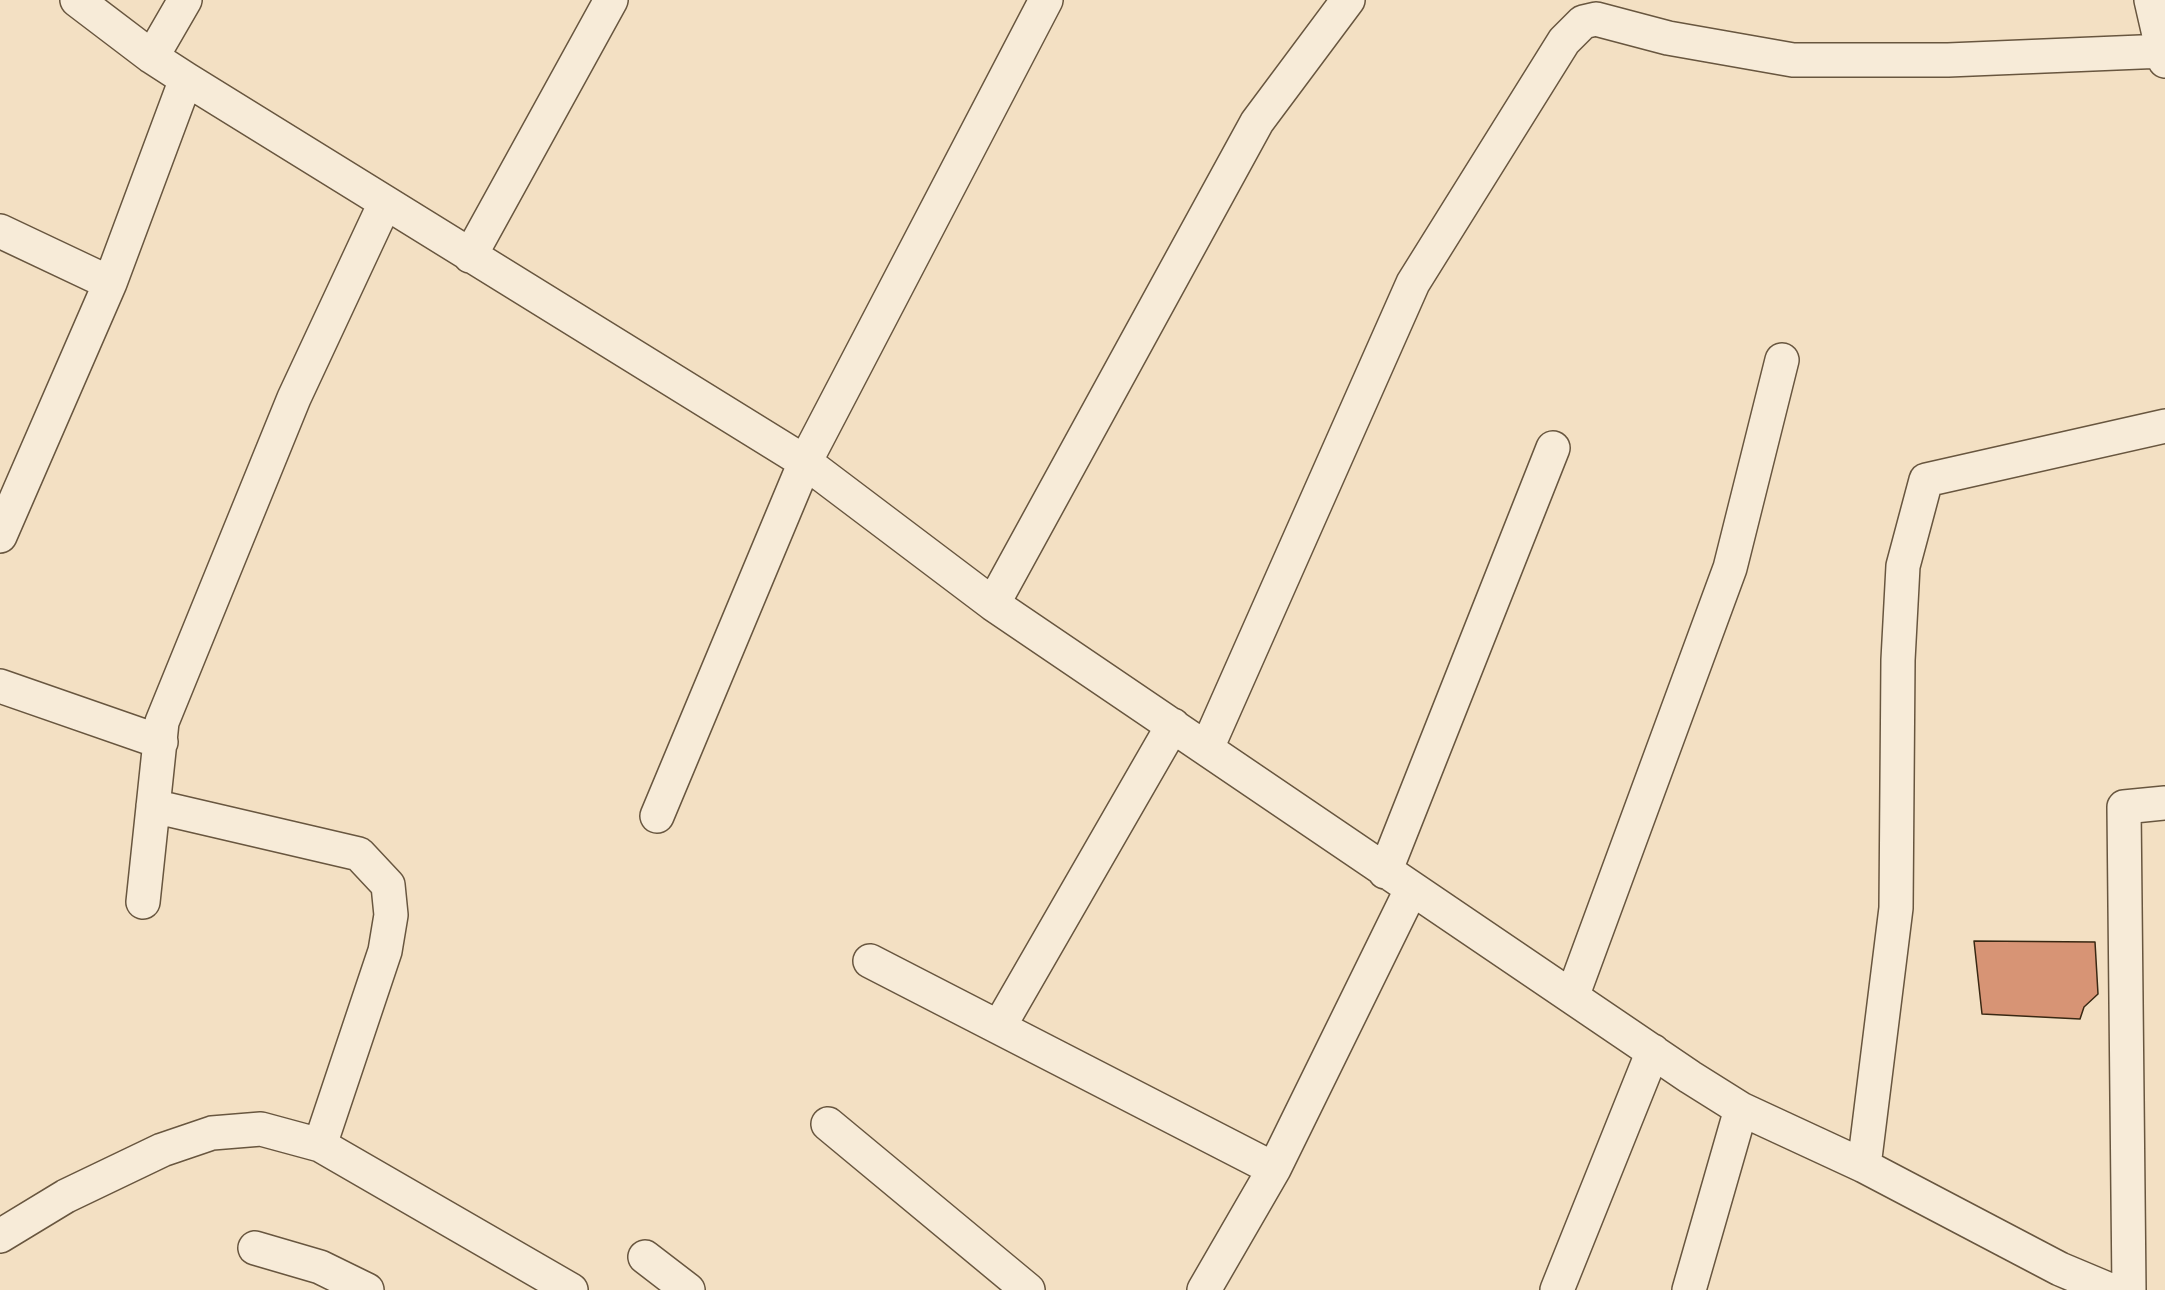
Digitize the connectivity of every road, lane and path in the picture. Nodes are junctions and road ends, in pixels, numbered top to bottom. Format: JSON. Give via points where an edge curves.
{"nodes":[{"id":1,"x":77,"y":0,"type":"edge"},
{"id":2,"x":185,"y":0,"type":"edge"},
{"id":3,"x":611,"y":0,"type":"edge"},
{"id":4,"x":1046,"y":0,"type":"edge"},
{"id":5,"x":1348,"y":0,"type":"edge"},
{"id":6,"x":2151,"y":0,"type":"edge"},
{"id":7,"x":2164,"y":55,"type":"edge"},
{"id":8,"x":152,"y":57,"type":"junction"},
{"id":9,"x":186,"y":79,"type":"junction"},
{"id":10,"x":385,"y":202,"type":"junction"},
{"id":11,"x":0,"y":231,"type":"edge"},
{"id":12,"x":470,"y":256,"type":"junction"},
{"id":13,"x":110,"y":283,"type":"junction"},
{"id":14,"x":1782,"y":360,"type":"dead end"},
{"id":15,"x":2165,"y":426,"type":"edge"},
{"id":16,"x":1553,"y":448,"type":"dead end"},
{"id":17,"x":805,"y":462,"type":"junction"},
{"id":18,"x":10,"y":492,"type":"edge"},
{"id":19,"x":0,"y":536,"type":"edge"},
{"id":20,"x":993,"y":604,"type":"junction"},
{"id":21,"x":0,"y":686,"type":"edge"},
{"id":22,"x":1173,"y":725,"type":"junction"},
{"id":23,"x":161,"y":742,"type":"junction"},
{"id":24,"x":1207,"y":747,"type":"junction"},
{"id":25,"x":2165,"y":803,"type":"edge"},
{"id":26,"x":153,"y":806,"type":"junction"},
{"id":27,"x":657,"y":816,"type":"dead end"},
{"id":28,"x":1398,"y":881,"type":"junction"},
{"id":29,"x":143,"y":902,"type":"dead end"},
{"id":30,"x":870,"y":961,"type":"dead end"},
{"id":31,"x":1572,"y":997,"type":"junction"},
{"id":32,"x":999,"y":1027,"type":"junction"},
{"id":33,"x":1653,"y":1051,"type":"junction"},
{"id":34,"x":1741,"y":1109,"type":"junction"},
{"id":35,"x":828,"y":1124,"type":"dead end"},
{"id":36,"x":320,"y":1145,"type":"junction"},
{"id":37,"x":1864,"y":1166,"type":"junction"},
{"id":38,"x":1275,"y":1169,"type":"junction"},
{"id":39,"x":0,"y":1236,"type":"edge"},
{"id":40,"x":255,"y":1248,"type":"dead end"},
{"id":41,"x":645,"y":1257,"type":"dead end"},
{"id":42,"x":367,"y":1290,"type":"edge"},
{"id":43,"x":571,"y":1290,"type":"edge"},
{"id":44,"x":688,"y":1290,"type":"edge"},
{"id":45,"x":1028,"y":1290,"type":"edge"},
{"id":46,"x":1204,"y":1290,"type":"edge"},
{"id":47,"x":1557,"y":1290,"type":"edge"},
{"id":48,"x":1689,"y":1290,"type":"edge"},
{"id":49,"x":2110,"y":1290,"type":"edge"},
{"id":50,"x":2129,"y":1290,"type":"edge"}],
"edges":[{"from":1,"to":8,"type":"street"},
{"from":2,"to":8,"type":"street"},
{"from":3,"to":12,"type":"street"},
{"from":4,"to":17,"type":"street"},
{"from":5,"to":20,"type":"street","via":[[1257,122]]},
{"from":6,"to":7,"type":"street"},
{"from":7,"to":24,"type":"street","via":[[1793,60],[1668,38],[1596,19],[1583,22],[1564,40],[1413,283]]},
{"from":8,"to":9,"type":"street"},
{"from":9,"to":10,"type":"street"},
{"from":9,"to":13,"type":"street"},
{"from":10,"to":12,"type":"street"},
{"from":10,"to":23,"type":"street","via":[[294,398],[162,722]]},
{"from":11,"to":13,"type":"street"},
{"from":12,"to":17,"type":"street"},
{"from":13,"to":18,"type":"street"},
{"from":14,"to":31,"type":"street","via":[[1730,568]]},
{"from":15,"to":37,"type":"street","via":[[1926,480],[1903,566],[1898,660],[1896,908]]},
{"from":16,"to":28,"type":"street"},
{"from":17,"to":20,"type":"street"},
{"from":17,"to":27,"type":"street"},
{"from":18,"to":19,"type":"street"},
{"from":20,"to":22,"type":"street"},
{"from":21,"to":23,"type":"street"},
{"from":22,"to":24,"type":"street"},
{"from":22,"to":32,"type":"street"},
{"from":23,"to":26,"type":"street"},
{"from":24,"to":28,"type":"street"},
{"from":25,"to":50,"type":"street","via":[[2124,807]]},
{"from":26,"to":29,"type":"street"},
{"from":26,"to":36,"type":"street","via":[[358,854],[388,885],[391,915],[385,951]]},
{"from":28,"to":31,"type":"street"},
{"from":28,"to":38,"type":"street"},
{"from":30,"to":32,"type":"street"},
{"from":31,"to":33,"type":"street"},
{"from":32,"to":38,"type":"street"},
{"from":33,"to":34,"type":"street"},
{"from":33,"to":47,"type":"street"},
{"from":34,"to":37,"type":"street"},
{"from":34,"to":48,"type":"street"},
{"from":35,"to":45,"type":"street"},
{"from":36,"to":39,"type":"street","via":[[261,1129],[212,1133],[162,1150],[77,1191]]},
{"from":36,"to":43,"type":"street"},
{"from":37,"to":49,"type":"street","via":[[2060,1269]]},
{"from":38,"to":46,"type":"street"},
{"from":40,"to":42,"type":"street","via":[[320,1267]]},
{"from":41,"to":44,"type":"street"}]}
